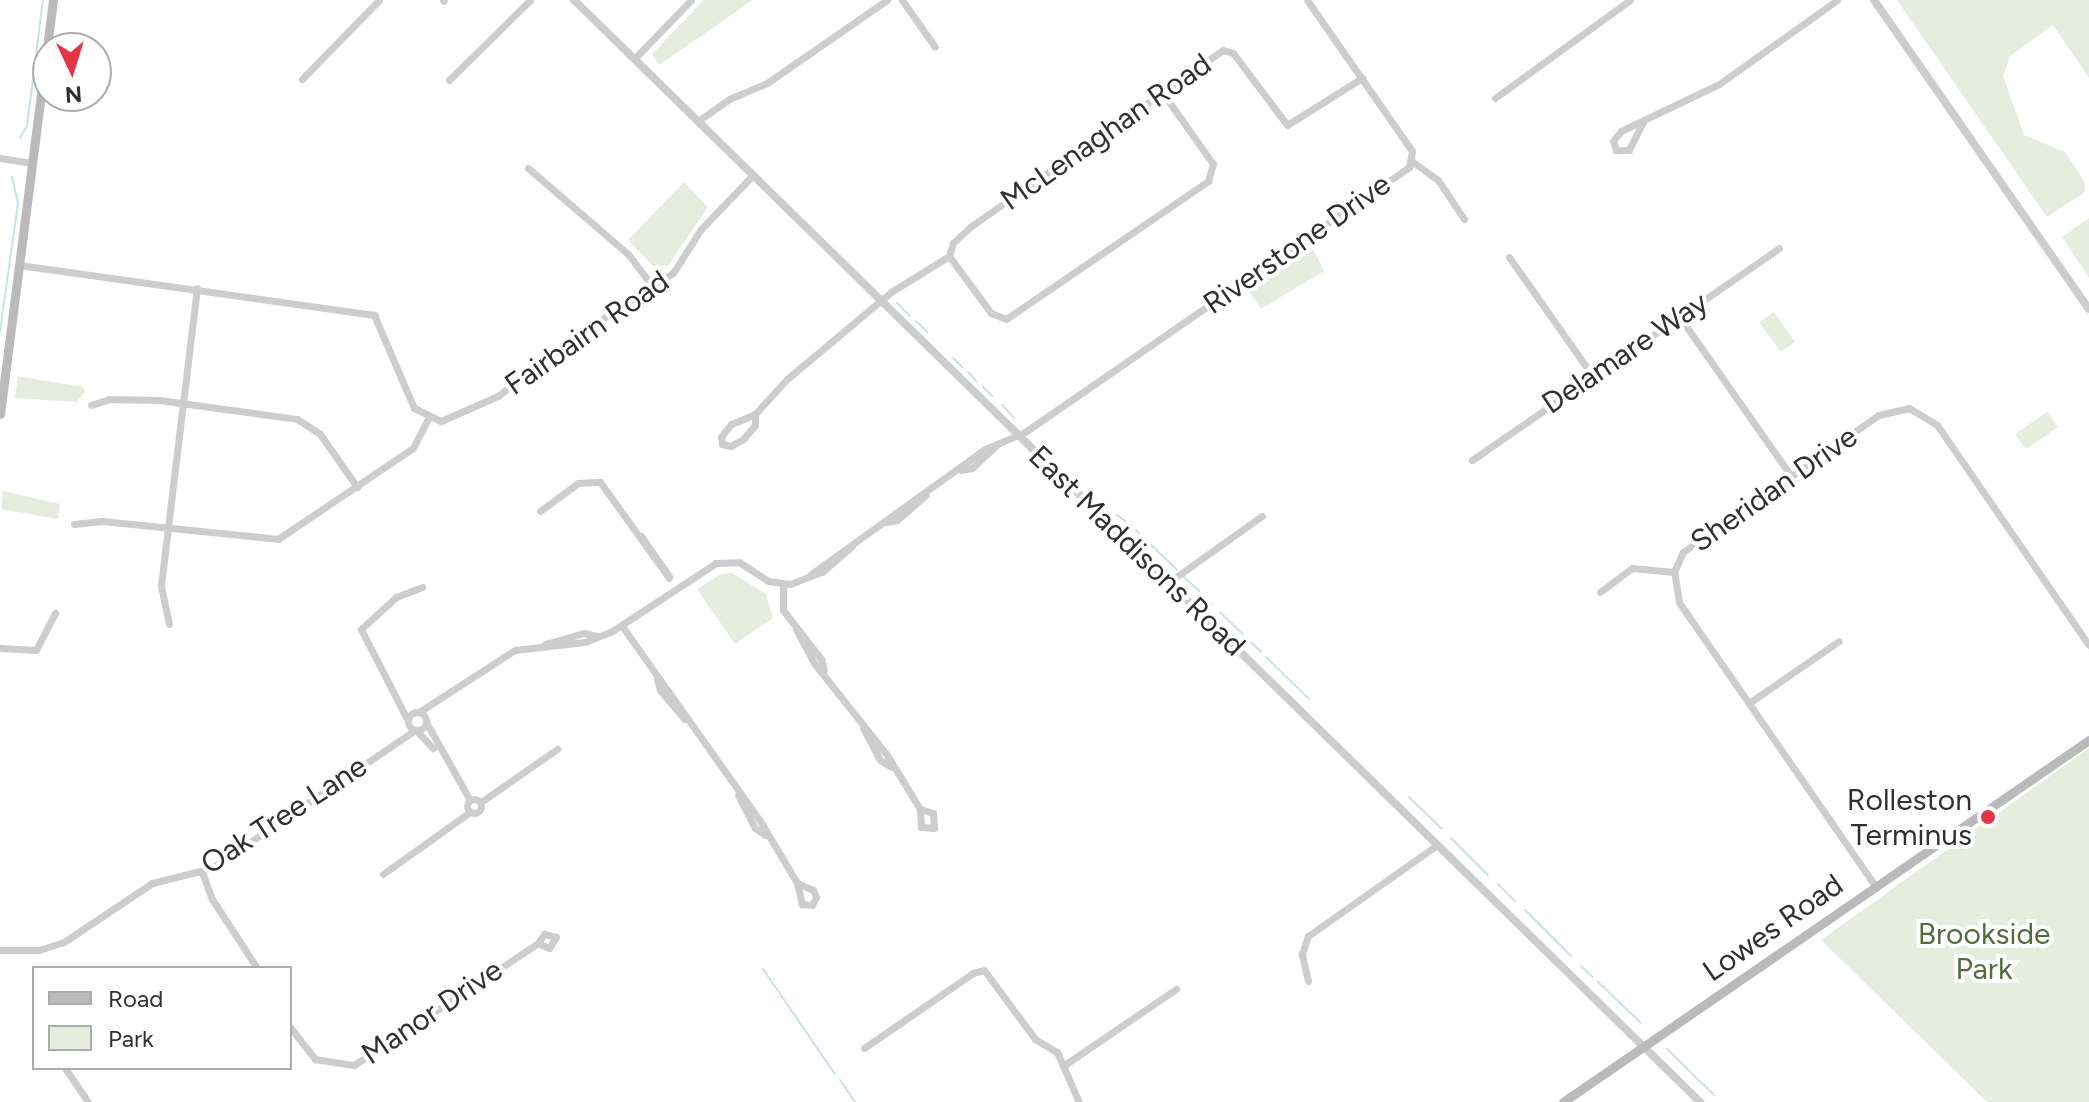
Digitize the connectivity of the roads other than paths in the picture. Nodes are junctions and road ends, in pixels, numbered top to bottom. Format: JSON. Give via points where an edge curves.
{"nodes":[{"id":1,"x":53,"y":0,"type":"edge"},
{"id":2,"x":379,"y":0,"type":"edge"},
{"id":3,"x":530,"y":0,"type":"edge"},
{"id":4,"x":574,"y":0,"type":"edge"},
{"id":5,"x":691,"y":0,"type":"edge"},
{"id":6,"x":887,"y":0,"type":"edge"},
{"id":7,"x":902,"y":0,"type":"edge"},
{"id":8,"x":1307,"y":0,"type":"edge"},
{"id":9,"x":1630,"y":0,"type":"edge"},
{"id":10,"x":1837,"y":0,"type":"edge"},
{"id":11,"x":1874,"y":0,"type":"edge"},
{"id":12,"x":935,"y":47,"type":"dead end"},
{"id":13,"x":634,"y":59,"type":"junction"},
{"id":14,"x":1362,"y":78,"type":"junction"},
{"id":15,"x":302,"y":79,"type":"dead end"},
{"id":16,"x":449,"y":80,"type":"dead end"},
{"id":17,"x":1162,"y":92,"type":"junction"},
{"id":18,"x":1495,"y":98,"type":"dead end"},
{"id":19,"x":698,"y":121,"type":"junction"},
{"id":20,"x":1643,"y":122,"type":"junction"},
{"id":21,"x":0,"y":158,"type":"edge"},
{"id":22,"x":1413,"y":162,"type":"junction"},
{"id":23,"x":33,"y":163,"type":"junction"},
{"id":24,"x":528,"y":168,"type":"dead end"},
{"id":25,"x":753,"y":175,"type":"junction"},
{"id":26,"x":1464,"y":219,"type":"dead end"},
{"id":27,"x":1779,"y":248,"type":"dead end"},
{"id":28,"x":949,"y":256,"type":"junction"},
{"id":29,"x":1509,"y":257,"type":"dead end"},
{"id":30,"x":19,"y":265,"type":"junction"},
{"id":31,"x":653,"y":287,"type":"junction"},
{"id":32,"x":197,"y":288,"type":"junction"},
{"id":33,"x":881,"y":301,"type":"junction"},
{"id":34,"x":2089,"y":309,"type":"edge"},
{"id":35,"x":1679,"y":316,"type":"junction"},
{"id":36,"x":1592,"y":375,"type":"junction"},
{"id":37,"x":182,"y":404,"type":"junction"},
{"id":38,"x":91,"y":405,"type":"dead end"},
{"id":39,"x":0,"y":414,"type":"edge"},
{"id":40,"x":755,"y":414,"type":"junction"},
{"id":41,"x":428,"y":419,"type":"junction"},
{"id":42,"x":1018,"y":434,"type":"junction"},
{"id":43,"x":1472,"y":460,"type":"dead end"},
{"id":44,"x":1791,"y":476,"type":"junction"},
{"id":45,"x":357,"y":487,"type":"junction"},
{"id":46,"x":540,"y":511,"type":"dead end"},
{"id":47,"x":1262,"y":516,"type":"dead end"},
{"id":48,"x":74,"y":524,"type":"dead end"},
{"id":49,"x":166,"y":527,"type":"junction"},
{"id":50,"x":1674,"y":572,"type":"junction"},
{"id":51,"x":1169,"y":582,"type":"junction"},
{"id":52,"x":783,"y":584,"type":"junction"},
{"id":53,"x":422,"y":587,"type":"dead end"},
{"id":54,"x":677,"y":589,"type":"junction"},
{"id":55,"x":1600,"y":592,"type":"dead end"},
{"id":56,"x":55,"y":613,"type":"dead end"},
{"id":57,"x":169,"y":624,"type":"dead end"},
{"id":58,"x":622,"y":626,"type":"junction"},
{"id":59,"x":1839,"y":641,"type":"dead end"},
{"id":60,"x":2089,"y":645,"type":"edge"},
{"id":61,"x":0,"y":648,"type":"edge"},
{"id":62,"x":391,"y":684,"type":"junction"},
{"id":63,"x":452,"y":694,"type":"junction"},
{"id":64,"x":1749,"y":703,"type":"junction"},
{"id":65,"x":418,"y":712,"type":"junction"},
{"id":66,"x":407,"y":720,"type":"junction"},
{"id":67,"x":426,"y":722,"type":"junction"},
{"id":68,"x":415,"y":730,"type":"junction"},
{"id":69,"x":2089,"y":740,"type":"edge"},
{"id":70,"x":393,"y":741,"type":"junction"},
{"id":71,"x":557,"y":749,"type":"dead end"},
{"id":72,"x":443,"y":758,"type":"junction"},
{"id":73,"x":470,"y":800,"type":"junction"},
{"id":74,"x":481,"y":802,"type":"junction"},
{"id":75,"x":920,"y":809,"type":"dead end"},
{"id":76,"x":470,"y":812,"type":"junction"},
{"id":77,"x":1437,"y":845,"type":"junction"},
{"id":78,"x":202,"y":872,"type":"junction"},
{"id":79,"x":383,"y":874,"type":"dead end"},
{"id":80,"x":797,"y":883,"type":"dead end"},
{"id":81,"x":1876,"y":887,"type":"junction"},
{"id":82,"x":538,"y":943,"type":"dead end"},
{"id":83,"x":0,"y":950,"type":"edge"},
{"id":84,"x":256,"y":966,"type":"edge"},
{"id":85,"x":1308,"y":981,"type":"dead end"},
{"id":86,"x":1176,"y":989,"type":"dead end"},
{"id":87,"x":292,"y":1030,"type":"edge"},
{"id":88,"x":1643,"y":1047,"type":"junction"},
{"id":89,"x":864,"y":1048,"type":"dead end"},
{"id":90,"x":1063,"y":1066,"type":"junction"},
{"id":91,"x":66,"y":1070,"type":"edge"},
{"id":92,"x":88,"y":1102,"type":"edge"},
{"id":93,"x":1079,"y":1102,"type":"edge"},
{"id":94,"x":1563,"y":1102,"type":"edge"},
{"id":95,"x":1700,"y":1102,"type":"edge"}],
"edges":[{"from":1,"to":23,"type":"main road"},
{"from":2,"to":15,"type":"street"},
{"from":3,"to":16,"type":"street"},
{"from":4,"to":13,"type":"street","name":"East Maddisons Road"},
{"from":5,"to":13,"type":"street"},
{"from":6,"to":19,"type":"street","via":[[767,83],[729,99]]},
{"from":7,"to":12,"type":"street"},
{"from":8,"to":14,"type":"street","name":"Riverstone Drive"},
{"from":9,"to":18,"type":"street"},
{"from":10,"to":20,"type":"street","via":[[1728,78]]},
{"from":11,"to":34,"type":"street"},
{"from":13,"to":19,"type":"street","name":"East Maddisons Road"},
{"from":14,"to":17,"type":"street","name":"McLenaghan Road","via":[[1290,125],[1278,118],[1227,50]]},
{"from":14,"to":22,"type":"street","name":"Riverstone Drive","via":[[1410,148]]},
{"from":17,"to":28,"type":"street","name":"McLenaghan Road","via":[[970,227],[954,242]]},
{"from":17,"to":28,"type":"street","via":[[1213,166],[1208,181],[1006,319],[991,313]]},
{"from":19,"to":25,"type":"street","name":"East Maddisons Road"},
{"from":20,"to":20,"type":"street","via":[[1629,150],[1616,150],[1617,134]]},
{"from":21,"to":23,"type":"street"},
{"from":22,"to":26,"type":"street","via":[[1442,184]]},
{"from":22,"to":42,"type":"street","name":"Riverstone Drive"},
{"from":23,"to":30,"type":"main road"},
{"from":24,"to":31,"type":"street","via":[[628,254]]},
{"from":25,"to":31,"type":"street","name":"Fairbairn Road","via":[[703,227],[678,269]]},
{"from":25,"to":33,"type":"street","name":"East Maddisons Road"},
{"from":27,"to":35,"type":"street","name":"Delamare Way"},
{"from":28,"to":33,"type":"street","name":"McLenaghan Road"},
{"from":29,"to":36,"type":"street"},
{"from":30,"to":32,"type":"street"},
{"from":30,"to":39,"type":"main road"},
{"from":31,"to":41,"type":"street","name":"Fairbairn Road","via":[[567,342],[498,396],[449,419]]},
{"from":32,"to":37,"type":"street"},
{"from":32,"to":41,"type":"street","via":[[374,315],[409,400]]},
{"from":33,"to":40,"type":"street","name":"McLenaghan Road","via":[[787,379]]},
{"from":33,"to":42,"type":"street","name":"East Maddisons Road"},
{"from":35,"to":36,"type":"street","name":"Delamare Way"},
{"from":35,"to":44,"type":"street"},
{"from":36,"to":43,"type":"street","name":"Delamare Way"},
{"from":37,"to":38,"type":"street","via":[[118,399]]},
{"from":37,"to":45,"type":"street","via":[[303,421],[320,434]]},
{"from":37,"to":49,"type":"street"},
{"from":40,"to":40,"type":"street","via":[[747,435],[731,446],[722,444],[731,424]]},
{"from":41,"to":45,"type":"street","via":[[413,448]]},
{"from":42,"to":51,"type":"street","name":"East Maddisons Road"},
{"from":42,"to":52,"type":"street","via":[[967,461],[811,574]]},
{"from":44,"to":50,"type":"street","name":"Sheridan Drive","via":[[1690,546]]},
{"from":44,"to":60,"type":"street","name":"Sheridan Drive","via":[[1886,411],[1909,408],[1925,414]]},
{"from":45,"to":49,"type":"street","via":[[278,539]]},
{"from":46,"to":54,"type":"street","via":[[578,483],[596,481],[607,488]]},
{"from":47,"to":51,"type":"street"},
{"from":48,"to":49,"type":"street"},
{"from":49,"to":57,"type":"street","via":[[161,585]]},
{"from":50,"to":55,"type":"street","via":[[1632,568]]},
{"from":50,"to":64,"type":"street","name":"Sheridan Drive","via":[[1679,602]]},
{"from":51,"to":77,"type":"street","name":"East Maddisons Road"},
{"from":52,"to":54,"type":"street","via":[[744,563],[725,560]]},
{"from":52,"to":75,"type":"street","via":[[783,610],[813,648],[865,738]]},
{"from":53,"to":62,"type":"street","via":[[396,597],[361,629],[363,642]]},
{"from":54,"to":58,"type":"street"},
{"from":56,"to":61,"type":"street","via":[[36,650]]},
{"from":58,"to":63,"type":"street","via":[[507,654]]},
{"from":58,"to":80,"type":"street"},
{"from":59,"to":64,"type":"street"},
{"from":62,"to":65,"type":"street"},
{"from":62,"to":66,"type":"street"},
{"from":63,"to":65,"type":"street"},
{"from":63,"to":67,"type":"street"},
{"from":64,"to":81,"type":"street","name":"Sheridan Drive"},
{"from":65,"to":66,"type":"street"},
{"from":65,"to":67,"type":"street"},
{"from":66,"to":68,"type":"street"},
{"from":66,"to":70,"type":"street","name":"Oak Tree Lane"},
{"from":67,"to":68,"type":"street","name":"Oak Tree Lane"},
{"from":67,"to":72,"type":"street"},
{"from":68,"to":70,"type":"street","name":"Oak Tree Lane"},
{"from":68,"to":72,"type":"street"},
{"from":69,"to":81,"type":"main road","name":"Lowes Road"},
{"from":70,"to":78,"type":"street","name":"Oak Tree Lane"},
{"from":71,"to":74,"type":"street"},
{"from":72,"to":73,"type":"street"},
{"from":73,"to":74,"type":"street"},
{"from":73,"to":76,"type":"street"},
{"from":74,"to":76,"type":"street","via":[[479,812]]},
{"from":76,"to":79,"type":"street"},
{"from":77,"to":85,"type":"street","via":[[1308,936],[1302,965]]},
{"from":77,"to":88,"type":"street","name":"East Maddisons Road"},
{"from":78,"to":83,"type":"street","name":"Oak Tree Lane","via":[[152,883],[52,947]]},
{"from":78,"to":84,"type":"street","via":[[212,899]]},
{"from":81,"to":88,"type":"main road","name":"Lowes Road"},
{"from":82,"to":87,"type":"street","name":"Manor Drive","via":[[354,1065],[315,1059]]},
{"from":86,"to":90,"type":"street"},
{"from":88,"to":94,"type":"main road","name":"Lowes Road"},
{"from":88,"to":95,"type":"street","name":"East Maddisons Road"},
{"from":89,"to":90,"type":"street","via":[[981,970],[1035,1039],[1057,1052]]},
{"from":90,"to":93,"type":"street"},
{"from":91,"to":92,"type":"street"}]}
